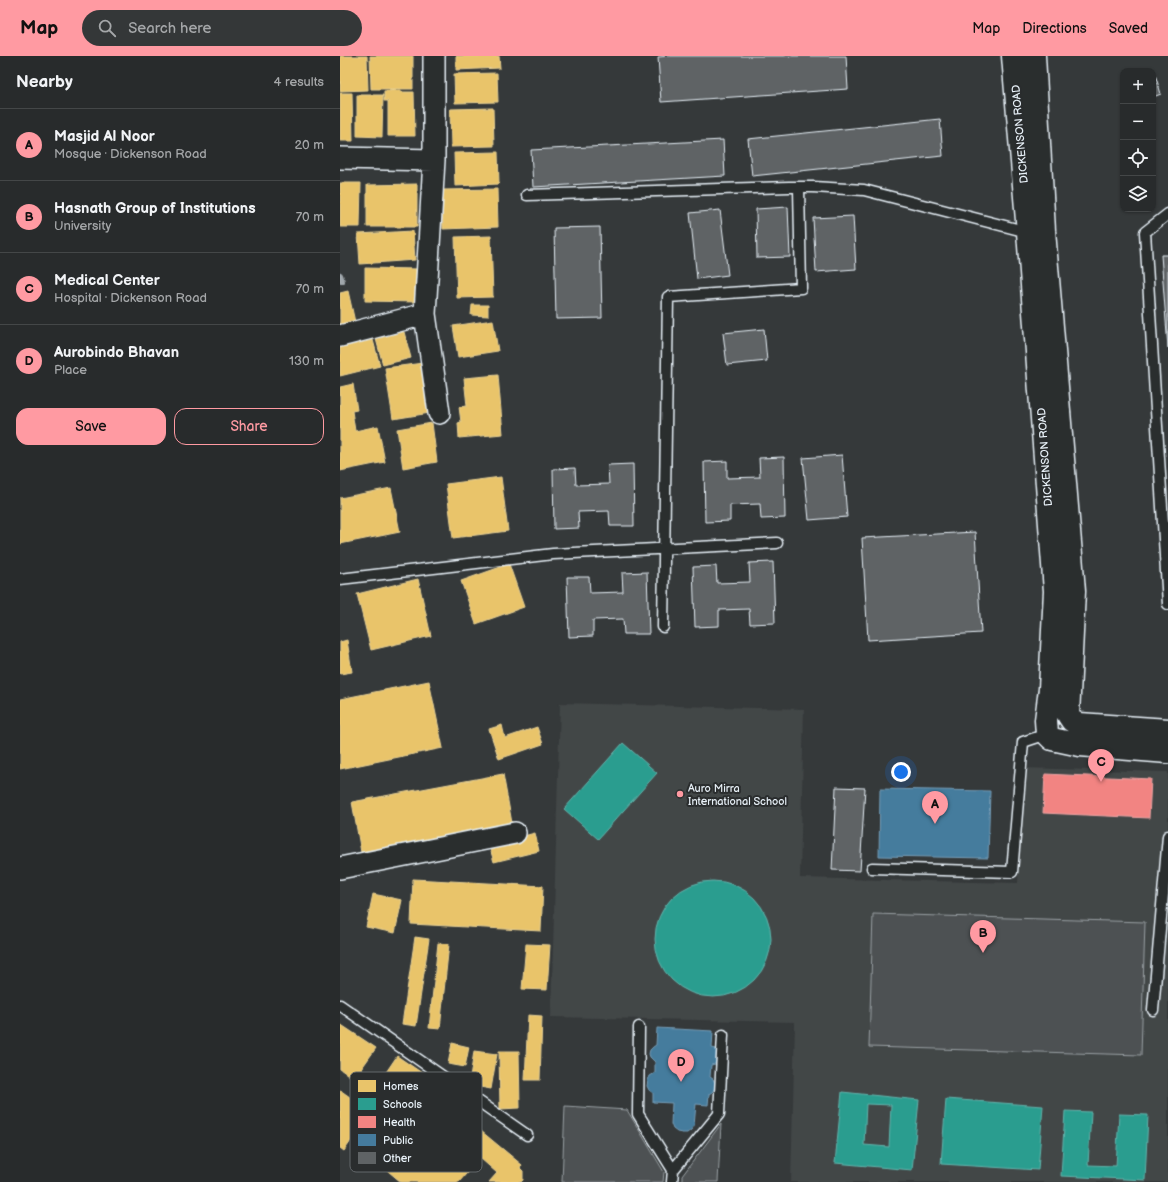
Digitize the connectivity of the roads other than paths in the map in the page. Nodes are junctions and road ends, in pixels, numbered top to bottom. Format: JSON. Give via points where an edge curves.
{"nodes":[{"id":1,"x":434,"y":56,"type":"edge"},
{"id":2,"x":1013,"y":56,"type":"edge"},
{"id":3,"x":1034,"y":56,"type":"edge"},
{"id":4,"x":340,"y":158,"type":"edge"},
{"id":5,"x":434,"y":160,"type":"junction"},
{"id":6,"x":799,"y":187,"type":"junction"},
{"id":7,"x":527,"y":195,"type":"dead end"},
{"id":8,"x":1168,"y":214,"type":"edge"},
{"id":9,"x":1028,"y":232,"type":"junction"},
{"id":10,"x":425,"y":314,"type":"junction"},
{"id":11,"x":340,"y":336,"type":"edge"},
{"id":12,"x":439,"y":413,"type":"dead end"},
{"id":13,"x":777,"y":543,"type":"dead end"},
{"id":14,"x":664,"y":549,"type":"junction"},
{"id":15,"x":340,"y":578,"type":"edge"},
{"id":16,"x":1064,"y":591,"type":"junction"},
{"id":17,"x":1168,"y":604,"type":"edge"},
{"id":18,"x":664,"y":627,"type":"dead end"},
{"id":19,"x":1161,"y":730,"type":"edge"},
{"id":20,"x":1047,"y":734,"type":"junction"},
{"id":21,"x":1160,"y":752,"type":"edge"},
{"id":22,"x":515,"y":833,"type":"dead end"},
{"id":23,"x":1168,"y":836,"type":"edge"},
{"id":24,"x":340,"y":868,"type":"edge"},
{"id":25,"x":872,"y":868,"type":"dead end"},
{"id":26,"x":340,"y":1005,"type":"edge"},
{"id":27,"x":1153,"y":1010,"type":"dead end"},
{"id":28,"x":639,"y":1027,"type":"dead end"},
{"id":29,"x":723,"y":1035,"type":"dead end"},
{"id":30,"x":436,"y":1072,"type":"edge"},
{"id":31,"x":482,"y":1104,"type":"edge"},
{"id":32,"x":526,"y":1135,"type":"dead end"},
{"id":33,"x":673,"y":1170,"type":"junction"},
{"id":34,"x":672,"y":1182,"type":"edge"}],
"edges":[{"from":1,"to":5,"type":"street"},
{"from":2,"to":9,"type":"main road","name":"DICKENSON ROAD"},
{"from":3,"to":16,"type":"main road","name":"DICKENSON ROAD"},
{"from":4,"to":5,"type":"street"},
{"from":5,"to":10,"type":"street"},
{"from":6,"to":7,"type":"lane"},
{"from":6,"to":9,"type":"lane","via":[[864,190]]},
{"from":6,"to":14,"type":"lane","via":[[801,288],[668,297]]},
{"from":8,"to":17,"type":"lane","via":[[1145,232]]},
{"from":9,"to":16,"type":"main road","name":"DICKENSON ROAD"},
{"from":10,"to":11,"type":"street"},
{"from":10,"to":12,"type":"street"},
{"from":13,"to":14,"type":"lane"},
{"from":14,"to":15,"type":"lane","via":[[553,554]]},
{"from":14,"to":18,"type":"lane"},
{"from":16,"to":19,"type":"main road","name":"DICKENSON ROAD","via":[[1068,715],[1072,721],[1095,726]]},
{"from":16,"to":20,"type":"main road","name":"DICKENSON ROAD","via":[[1046,720]]},
{"from":19,"to":21,"type":"main road"},
{"from":20,"to":21,"type":"main road","via":[[1052,739],[1080,745]]},
{"from":20,"to":25,"type":"lane","via":[[1023,742],[1012,872]]},
{"from":22,"to":24,"type":"street"},
{"from":23,"to":27,"type":"lane"},
{"from":26,"to":30,"type":"lane"},
{"from":28,"to":33,"type":"lane","via":[[638,1114]]},
{"from":29,"to":33,"type":"lane","via":[[719,1114]]},
{"from":31,"to":32,"type":"lane"},
{"from":33,"to":34,"type":"lane"}]}
